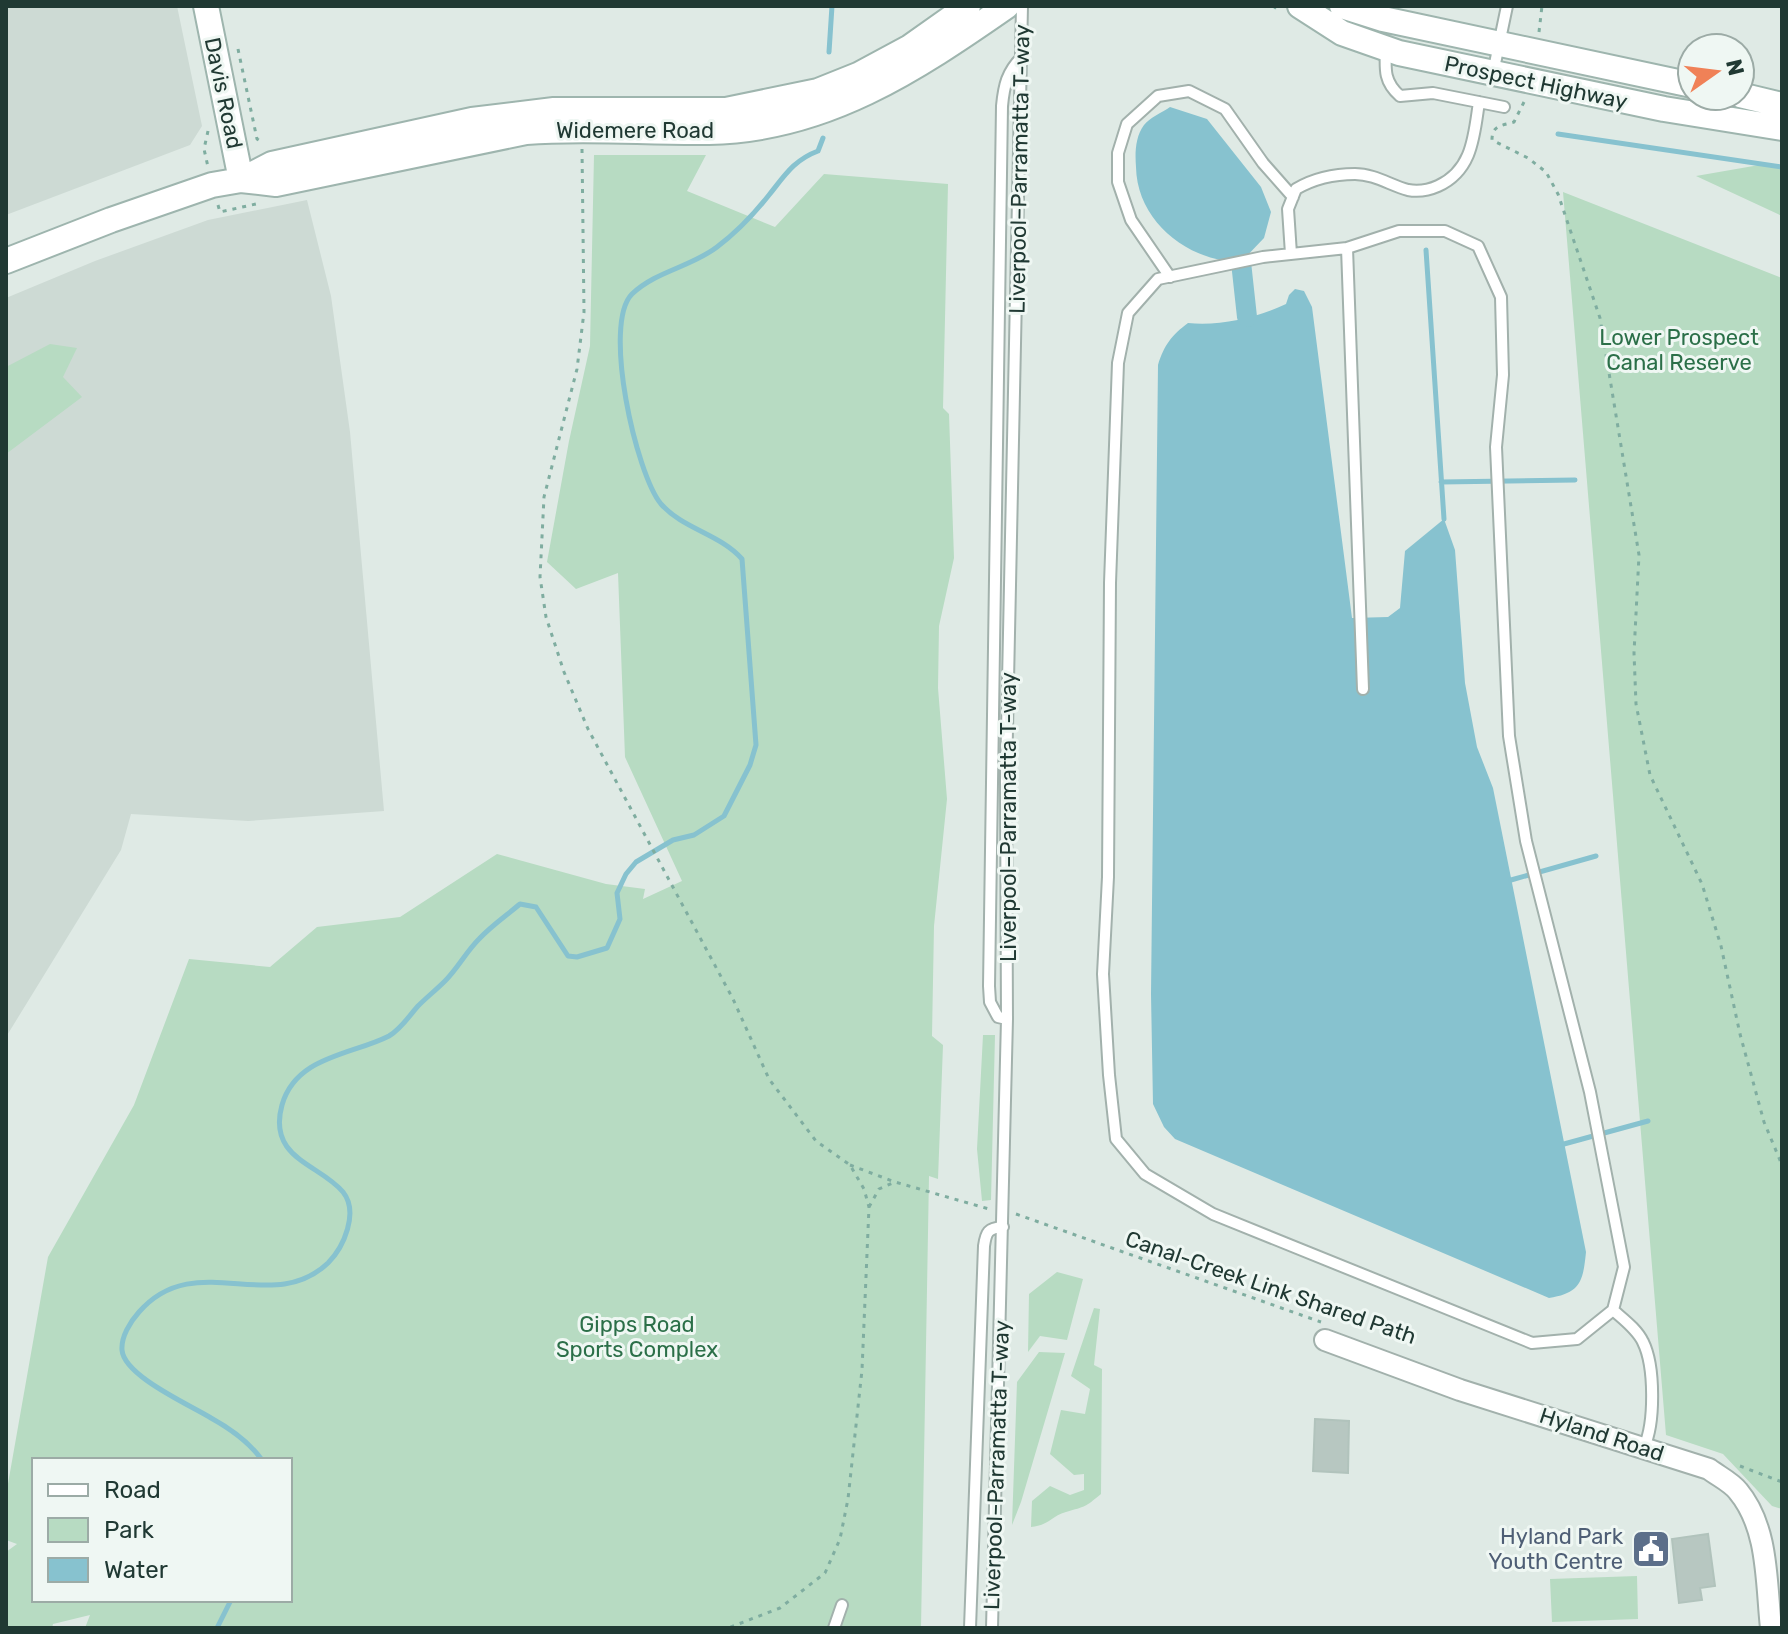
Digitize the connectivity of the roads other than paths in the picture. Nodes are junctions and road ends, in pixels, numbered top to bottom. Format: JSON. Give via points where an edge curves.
{"nodes":[{"id":1,"x":206,"y":6,"type":"edge"},
{"id":2,"x":1300,"y":6,"type":"edge"},
{"id":3,"x":1342,"y":6,"type":"edge"},
{"id":4,"x":1507,"y":6,"type":"edge"},
{"id":5,"x":1011,"y":7,"type":"edge"},
{"id":6,"x":962,"y":10,"type":"edge"},
{"id":7,"x":1499,"y":43,"type":"junction"},
{"id":8,"x":1386,"y":49,"type":"junction"},
{"id":9,"x":1022,"y":57,"type":"junction"},
{"id":10,"x":1493,"y":73,"type":"junction"},
{"id":11,"x":1676,"y":82,"type":"edge"},
{"id":12,"x":862,"y":84,"type":"junction"},
{"id":13,"x":1756,"y":99,"type":"edge"},
{"id":14,"x":1479,"y":102,"type":"junction"},
{"id":15,"x":1782,"y":105,"type":"edge"},
{"id":16,"x":1504,"y":107,"type":"dead end"},
{"id":17,"x":1782,"y":128,"type":"edge"},
{"id":18,"x":241,"y":180,"type":"junction"},
{"id":19,"x":1293,"y":197,"type":"junction"},
{"id":20,"x":1347,"y":248,"type":"junction"},
{"id":21,"x":1291,"y":254,"type":"junction"},
{"id":22,"x":6,"y":261,"type":"edge"},
{"id":23,"x":1170,"y":277,"type":"junction"},
{"id":24,"x":1363,"y":689,"type":"dead end"},
{"id":25,"x":1007,"y":1019,"type":"junction"},
{"id":26,"x":1003,"y":1227,"type":"junction"},
{"id":27,"x":1613,"y":1310,"type":"junction"},
{"id":28,"x":1322,"y":1330,"type":"road end"},
{"id":29,"x":1644,"y":1447,"type":"junction"},
{"id":30,"x":842,"y":1605,"type":"dead end"},
{"id":31,"x":834,"y":1628,"type":"edge"},
{"id":32,"x":970,"y":1628,"type":"edge"},
{"id":33,"x":992,"y":1628,"type":"edge"},
{"id":34,"x":1771,"y":1628,"type":"edge"}],
"edges":[{"from":1,"to":18,"type":"main road","name":"Davis Road"},
{"from":2,"to":8,"type":"main road","name":"Prospect Highway","via":[[1342,33]]},
{"from":3,"to":7,"type":"main road","name":"Prospect Highway"},
{"from":4,"to":7,"type":"lane"},
{"from":5,"to":9,"type":"lane","name":"Liverpool–Parramatta T-way"},
{"from":5,"to":12,"type":"main road","name":"Widemere Road","via":[[895,79]]},
{"from":6,"to":12,"type":"main road","name":"Widemere Road"},
{"from":7,"to":10,"type":"lane"},
{"from":7,"to":11,"type":"main road","name":"Prospect Highway"},
{"from":8,"to":10,"type":"main road","name":"Prospect Highway"},
{"from":8,"to":14,"type":"lane","via":[[1389,86],[1400,96],[1433,93]]},
{"from":9,"to":25,"type":"lane","name":"Liverpool–Parramatta T-way","via":[[1007,762]]},
{"from":9,"to":25,"type":"lane","via":[[1010,68],[1002,106],[995,504],[989,986],[992,1007],[998,1017]]},
{"from":10,"to":17,"type":"main road","name":"Prospect Highway"},
{"from":12,"to":18,"type":"main road","name":"Widemere Road","via":[[835,108],[789,121],[526,132],[276,184]]},
{"from":13,"to":15,"type":"main road"},
{"from":14,"to":16,"type":"lane"},
{"from":14,"to":19,"type":"lane","via":[[1465,164],[1445,183],[1410,191],[1355,174],[1313,179]]},
{"from":18,"to":22,"type":"main road","name":"Widemere Road","via":[[212,185]]},
{"from":19,"to":21,"type":"lane","via":[[1288,209]]},
{"from":19,"to":23,"type":"lane","via":[[1225,109],[1189,91],[1158,96],[1127,124],[1118,153],[1118,182],[1131,220]]},
{"from":20,"to":21,"type":"lane"},
{"from":20,"to":24,"type":"lane"},
{"from":20,"to":27,"type":"lane","via":[[1399,231],[1445,231],[1478,246],[1501,297],[1503,375],[1496,447],[1509,736],[1526,841],[1590,1092],[1624,1267]]},
{"from":21,"to":23,"type":"lane"},
{"from":23,"to":27,"type":"lane","via":[[1158,279],[1128,313],[1118,363],[1103,974],[1116,1139],[1145,1174],[1213,1214],[1532,1343],[1577,1339]]},
{"from":25,"to":26,"type":"lane","name":"Liverpool–Parramatta T-way"},
{"from":26,"to":32,"type":"lane","via":[[991,1228],[984,1246]]},
{"from":26,"to":33,"type":"lane","name":"Liverpool–Parramatta T-way"},
{"from":27,"to":29,"type":"lane","via":[[1643,1341],[1649,1362],[1652,1399]]},
{"from":28,"to":29,"type":"street","name":"Hyland Road","via":[[1460,1390]]},
{"from":29,"to":34,"type":"street","name":"Hyland Road","via":[[1709,1469],[1737,1489],[1753,1512],[1762,1545]]},
{"from":30,"to":31,"type":"lane"}]}
